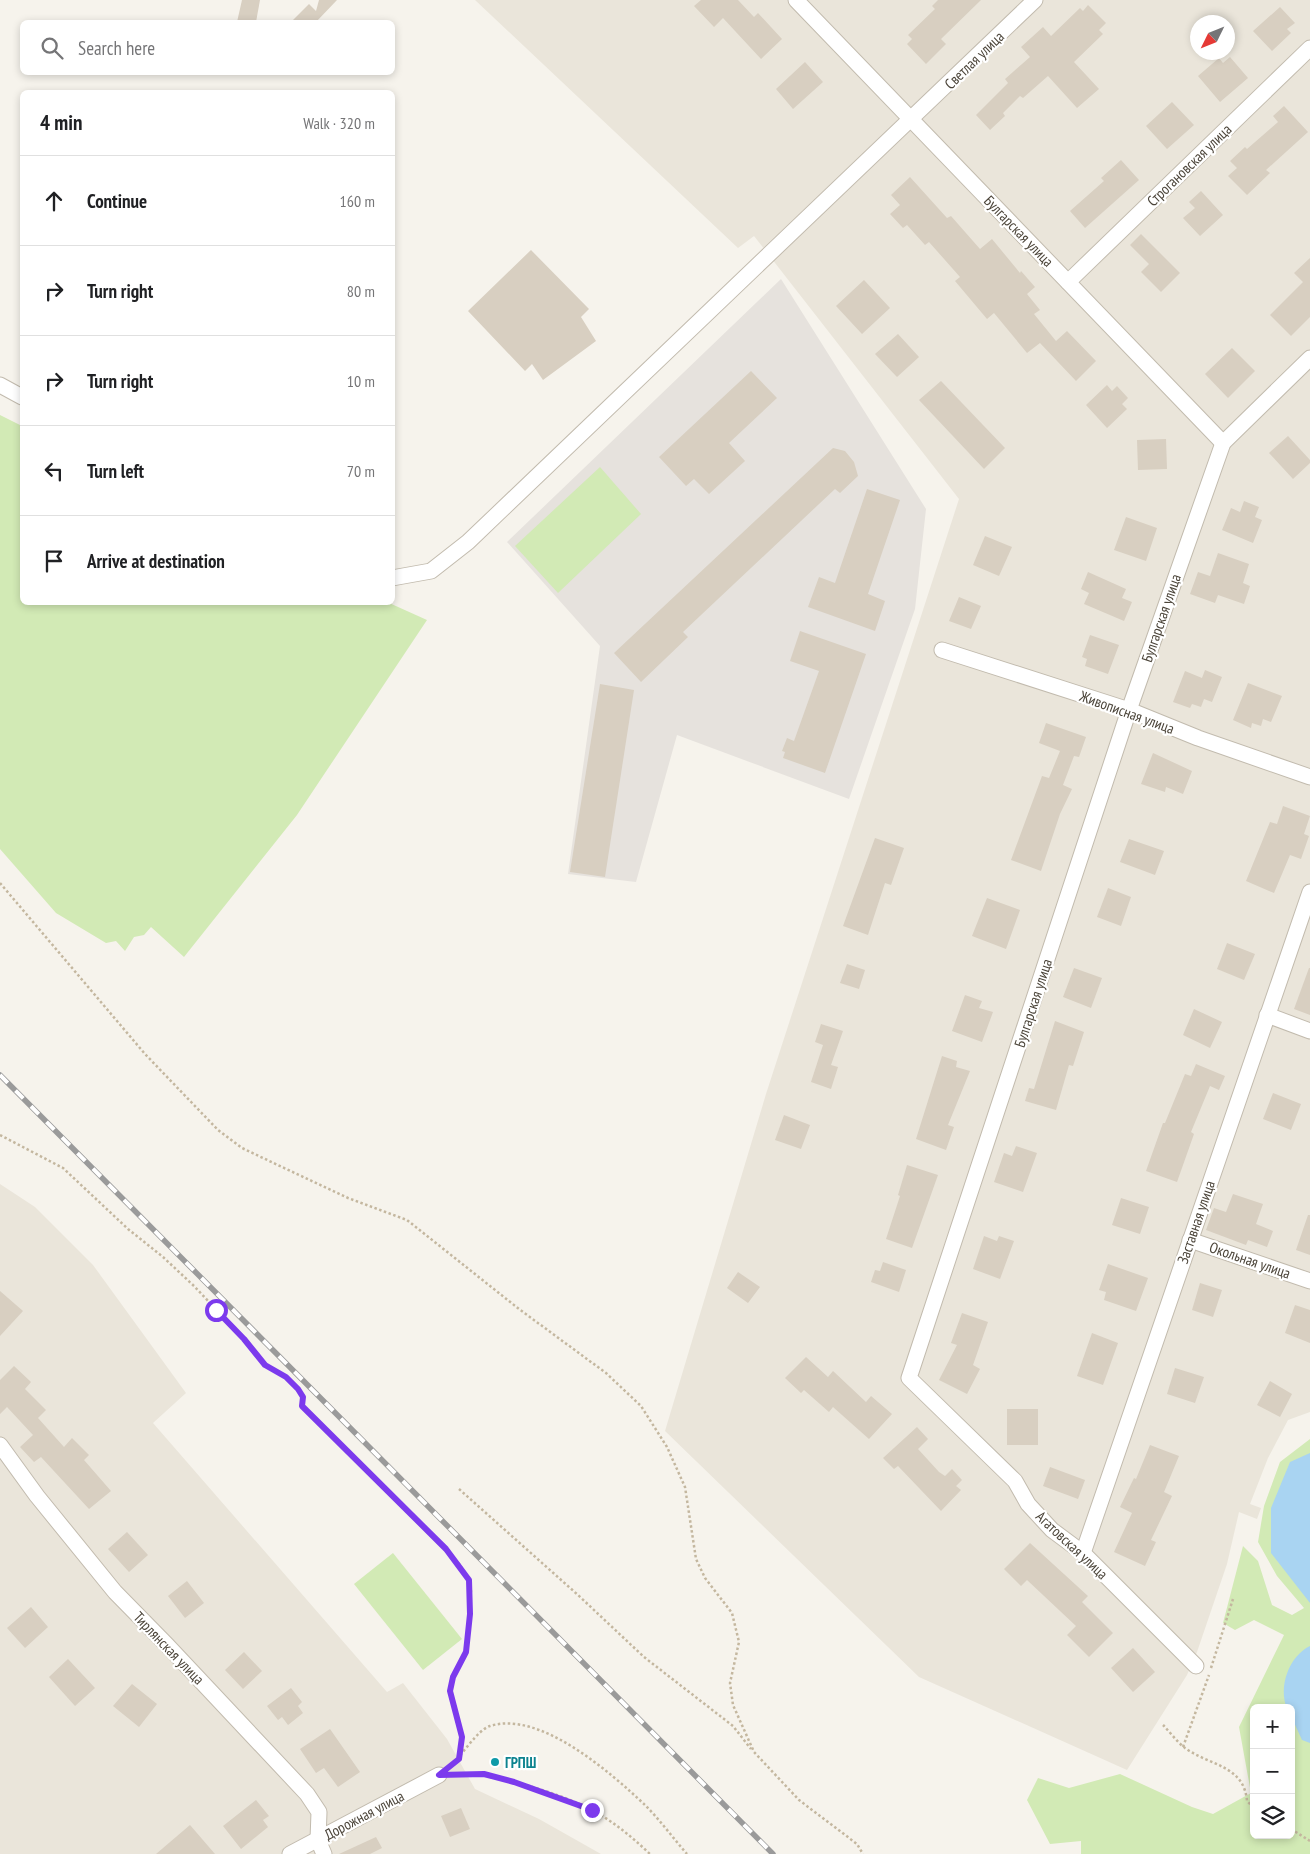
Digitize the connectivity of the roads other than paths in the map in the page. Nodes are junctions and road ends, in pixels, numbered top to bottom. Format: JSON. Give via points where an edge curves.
{"nodes":[{"id":1,"x":796,"y":0,"type":"edge"},
{"id":2,"x":1035,"y":0,"type":"edge"},
{"id":3,"x":1310,"y":48,"type":"edge"},
{"id":4,"x":912,"y":120,"type":"junction"},
{"id":5,"x":1068,"y":282,"type":"junction"},
{"id":6,"x":1310,"y":358,"type":"edge"},
{"id":7,"x":0,"y":385,"type":"edge"},
{"id":8,"x":20,"y":396,"type":"edge"},
{"id":9,"x":1222,"y":443,"type":"junction"},
{"id":10,"x":395,"y":577,"type":"edge"},
{"id":11,"x":942,"y":650,"type":"dead end"},
{"id":12,"x":1129,"y":710,"type":"junction"},
{"id":13,"x":1310,"y":777,"type":"edge"},
{"id":14,"x":1310,"y":892,"type":"edge"},
{"id":15,"x":1267,"y":1016,"type":"junction"},
{"id":16,"x":1310,"y":1031,"type":"edge"},
{"id":17,"x":1190,"y":1240,"type":"junction"},
{"id":18,"x":1310,"y":1281,"type":"edge"},
{"id":19,"x":909,"y":1378,"type":"joint"},
{"id":20,"x":0,"y":1445,"type":"edge"},
{"id":21,"x":1083,"y":1553,"type":"junction"},
{"id":22,"x":1196,"y":1666,"type":"dead end"},
{"id":23,"x":439,"y":1775,"type":"road end"},
{"id":24,"x":318,"y":1840,"type":"junction"},
{"id":25,"x":290,"y":1854,"type":"edge"},
{"id":26,"x":324,"y":1854,"type":"edge"}],
"edges":[{"from":1,"to":4,"type":"street","name":"Булгарская улица"},
{"from":2,"to":4,"type":"street","name":"Светлая улица"},
{"from":3,"to":5,"type":"street","name":"Строгановская улица"},
{"from":4,"to":5,"type":"street","name":"Булгарская улица"},
{"from":4,"to":10,"type":"street","name":"Светлая улица","via":[[468,542],[431,571]]},
{"from":5,"to":9,"type":"street","name":"Булгарская улица"},
{"from":6,"to":9,"type":"street"},
{"from":7,"to":8,"type":"street"},
{"from":9,"to":12,"type":"street","name":"Булгарская улица"},
{"from":11,"to":12,"type":"street","name":"Живописная улица"},
{"from":12,"to":13,"type":"street","name":"Живописная улица"},
{"from":12,"to":19,"type":"street","name":"Булгарская улица"},
{"from":14,"to":15,"type":"street","name":"Заставная улица"},
{"from":15,"to":16,"type":"street"},
{"from":15,"to":17,"type":"street","name":"Заставная улица"},
{"from":17,"to":18,"type":"street","name":"Окольная улица"},
{"from":17,"to":21,"type":"street","name":"Заставная улица"},
{"from":19,"to":21,"type":"street","name":"Агатовская улица","via":[[1015,1481],[1028,1504],[1052,1530]]},
{"from":20,"to":24,"type":"street","name":"Тирлянская улица","via":[[115,1592],[307,1794],[319,1812]]},
{"from":21,"to":22,"type":"street","name":"Агатовская улица"},
{"from":23,"to":24,"type":"street","name":"Дорожная улица"},
{"from":24,"to":25,"type":"street","name":"Дорожная улица"},
{"from":24,"to":26,"type":"street","name":"Тирлянская улица"}]}
